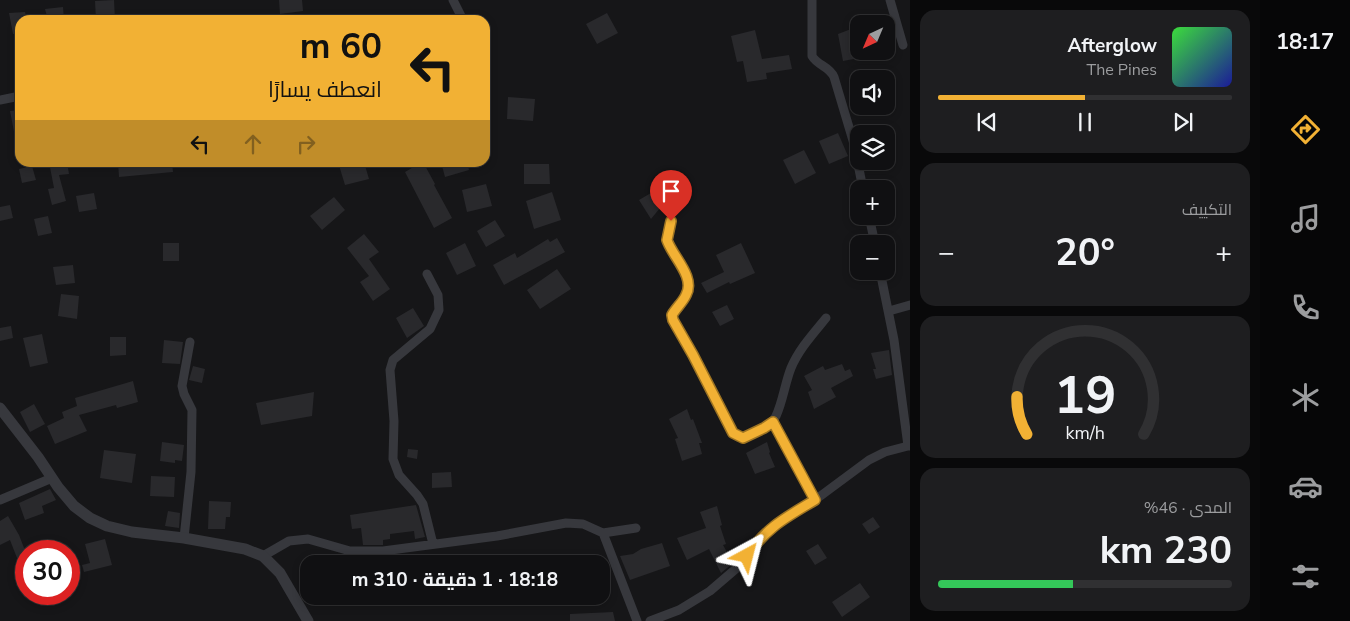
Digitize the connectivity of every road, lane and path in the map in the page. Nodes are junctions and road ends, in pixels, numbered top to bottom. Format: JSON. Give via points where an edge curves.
{"nodes":[{"id":1,"x":453,"y":0,"type":"edge"},
{"id":2,"x":812,"y":0,"type":"edge"},
{"id":3,"x":890,"y":0,"type":"edge"},
{"id":4,"x":460,"y":15,"type":"edge"},
{"id":5,"x":903,"y":45,"type":"dead end"},
{"id":6,"x":15,"y":97,"type":"edge"},
{"id":7,"x":0,"y":100,"type":"edge"},
{"id":8,"x":861,"y":180,"type":"edge"},
{"id":9,"x":671,"y":221,"type":"dead end"},
{"id":10,"x":427,"y":274,"type":"dead end"},
{"id":11,"x":882,"y":280,"type":"edge"},
{"id":12,"x":910,"y":305,"type":"edge"},
{"id":13,"x":889,"y":311,"type":"junction"},
{"id":14,"x":826,"y":318,"type":"dead end"},
{"id":15,"x":190,"y":342,"type":"dead end"},
{"id":16,"x":0,"y":408,"type":"edge"},
{"id":17,"x":773,"y":422,"type":"junction"},
{"id":18,"x":909,"y":446,"type":"edge"},
{"id":19,"x":52,"y":478,"type":"junction"},
{"id":20,"x":0,"y":500,"type":"edge"},
{"id":21,"x":815,"y":500,"type":"junction"},
{"id":22,"x":636,"y":528,"type":"dead end"},
{"id":23,"x":603,"y":534,"type":"junction"},
{"id":24,"x":184,"y":538,"type":"junction"},
{"id":25,"x":433,"y":544,"type":"junction"},
{"id":26,"x":263,"y":556,"type":"junction"},
{"id":27,"x":308,"y":621,"type":"edge"},
{"id":28,"x":637,"y":621,"type":"edge"},
{"id":29,"x":650,"y":621,"type":"edge"}],
"edges":[{"from":1,"to":4,"type":"street"},
{"from":2,"to":8,"type":"street","via":[[812,56],[834,77]]},
{"from":3,"to":5,"type":"street"},
{"from":6,"to":7,"type":"street"},
{"from":9,"to":17,"type":"street","via":[[667,240],[689,286],[672,315],[673,320],[733,433],[743,438]]},
{"from":10,"to":25,"type":"street","via":[[438,295],[439,310],[430,328],[393,360],[390,370],[393,459],[400,475],[423,504]]},
{"from":11,"to":13,"type":"street"},
{"from":12,"to":13,"type":"street"},
{"from":13,"to":18,"type":"street"},
{"from":14,"to":17,"type":"street","via":[[799,351]]},
{"from":15,"to":24,"type":"street","via":[[182,386],[192,410],[191,472]]},
{"from":16,"to":19,"type":"street"},
{"from":17,"to":21,"type":"street"},
{"from":18,"to":21,"type":"street","via":[[869,460]]},
{"from":19,"to":20,"type":"street"},
{"from":19,"to":24,"type":"street","via":[[74,506],[107,526]]},
{"from":21,"to":29,"type":"street","via":[[770,529],[738,567],[710,591],[688,606]]},
{"from":22,"to":23,"type":"street"},
{"from":23,"to":25,"type":"street","via":[[582,524],[566,523]]},
{"from":23,"to":28,"type":"street"},
{"from":24,"to":26,"type":"street","via":[[245,549]]},
{"from":25,"to":26,"type":"street","via":[[383,551],[350,551],[308,539],[289,541]]},
{"from":26,"to":27,"type":"street","via":[[280,573]]}]}
